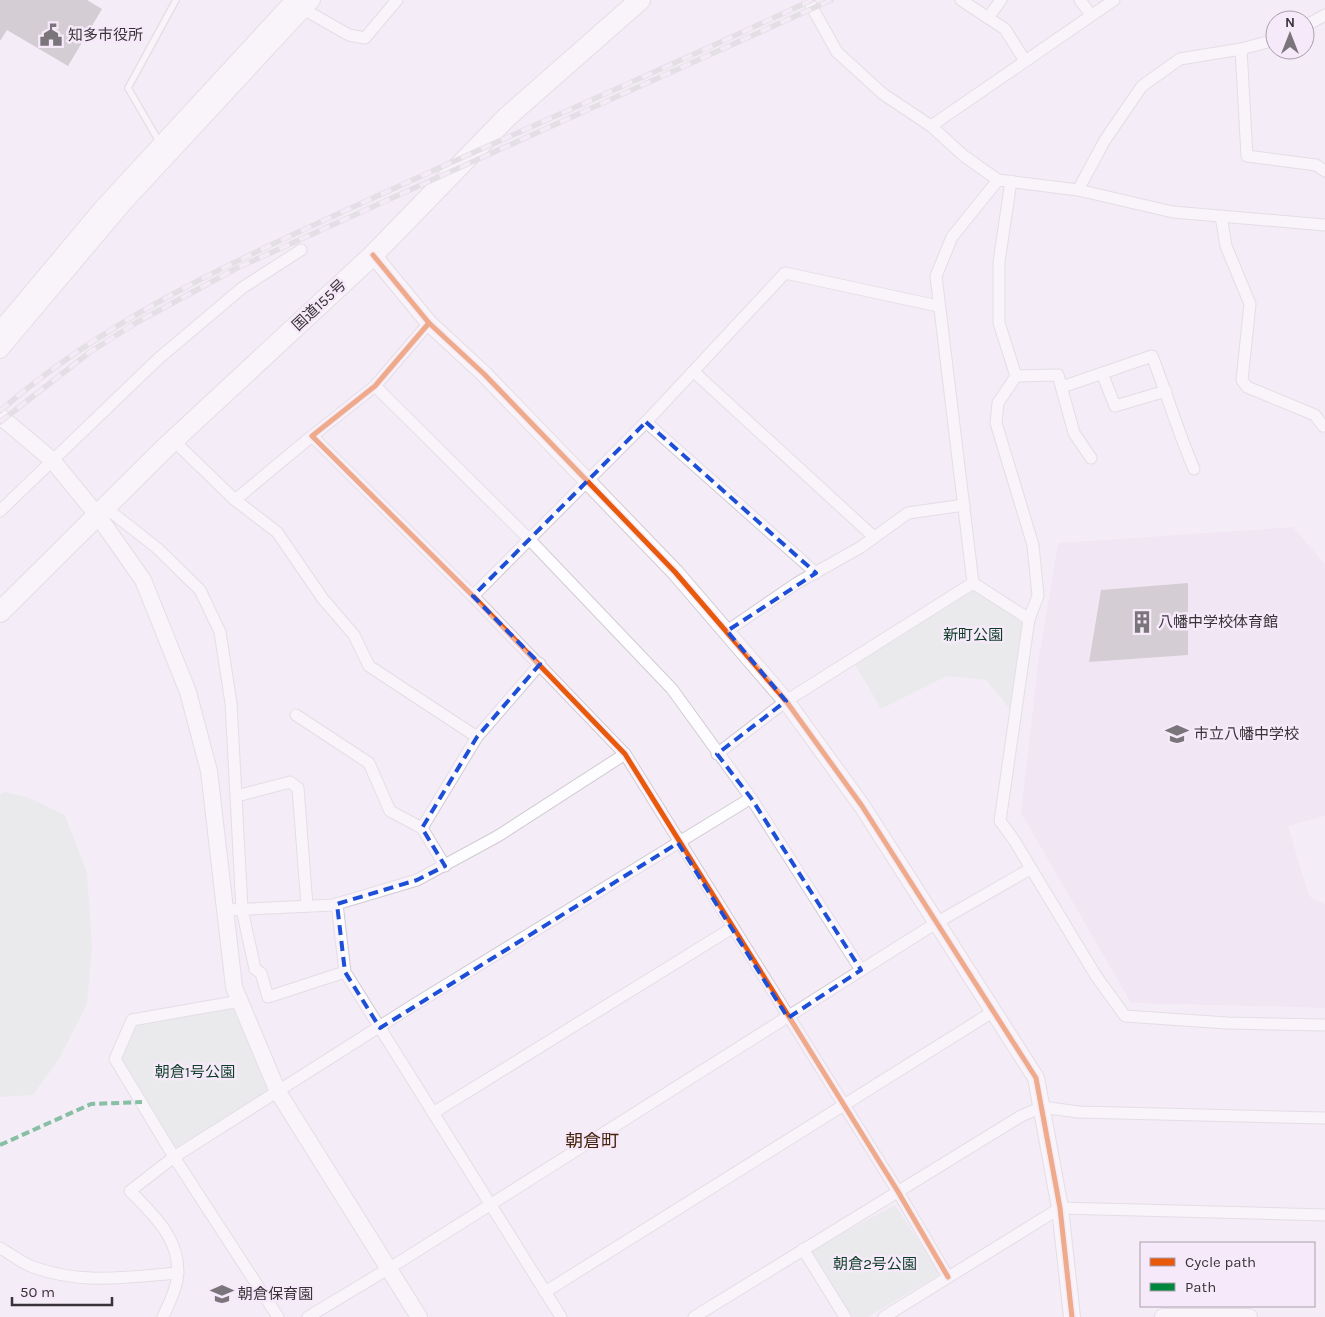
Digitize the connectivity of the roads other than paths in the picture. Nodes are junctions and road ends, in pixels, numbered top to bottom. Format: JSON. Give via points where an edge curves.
{"nodes":[{"id":1,"x":176,"y":0,"type":"edge"},
{"id":2,"x":397,"y":0,"type":"edge"},
{"id":3,"x":640,"y":0,"type":"edge"},
{"id":4,"x":808,"y":0,"type":"edge"},
{"id":5,"x":961,"y":0,"type":"edge"},
{"id":6,"x":1001,"y":0,"type":"edge"},
{"id":7,"x":1080,"y":0,"type":"edge"},
{"id":8,"x":1114,"y":0,"type":"edge"},
{"id":9,"x":298,"y":2,"type":"edge"},
{"id":10,"x":1091,"y":15,"type":"junction"},
{"id":11,"x":988,"y":18,"type":"junction"},
{"id":12,"x":1265,"y":43,"type":"edge"},
{"id":13,"x":1241,"y":49,"type":"junction"},
{"id":14,"x":1025,"y":61,"type":"junction"},
{"id":15,"x":931,"y":126,"type":"junction"},
{"id":16,"x":164,"y":150,"type":"junction"},
{"id":17,"x":1325,"y":171,"type":"edge"},
{"id":18,"x":998,"y":180,"type":"junction"},
{"id":19,"x":1010,"y":181,"type":"junction"},
{"id":20,"x":1078,"y":190,"type":"junction"},
{"id":21,"x":1221,"y":216,"type":"junction"},
{"id":22,"x":1325,"y":225,"type":"edge"},
{"id":23,"x":301,"y":250,"type":"dead end"},
{"id":24,"x":373,"y":255,"type":"junction"},
{"id":25,"x":938,"y":306,"type":"junction"},
{"id":26,"x":429,"y":323,"type":"junction"},
{"id":27,"x":0,"y":330,"type":"edge"},
{"id":28,"x":0,"y":350,"type":"edge"},
{"id":29,"x":694,"y":372,"type":"junction"},
{"id":30,"x":1102,"y":373,"type":"junction"},
{"id":31,"x":1016,"y":376,"type":"junction"},
{"id":32,"x":375,"y":386,"type":"junction"},
{"id":33,"x":1062,"y":387,"type":"junction"},
{"id":34,"x":1166,"y":391,"type":"junction"},
{"id":35,"x":0,"y":416,"type":"edge"},
{"id":36,"x":646,"y":422,"type":"junction"},
{"id":37,"x":1325,"y":425,"type":"edge"},
{"id":38,"x":312,"y":436,"type":"junction"},
{"id":39,"x":174,"y":441,"type":"junction"},
{"id":40,"x":1091,"y":458,"type":"dead end"},
{"id":41,"x":52,"y":460,"type":"junction"},
{"id":42,"x":1194,"y":469,"type":"dead end"},
{"id":43,"x":587,"y":481,"type":"junction"},
{"id":44,"x":236,"y":500,"type":"junction"},
{"id":45,"x":964,"y":506,"type":"junction"},
{"id":46,"x":0,"y":511,"type":"edge"},
{"id":47,"x":102,"y":512,"type":"junction"},
{"id":48,"x":874,"y":537,"type":"junction"},
{"id":49,"x":530,"y":540,"type":"junction"},
{"id":50,"x":816,"y":573,"type":"junction"},
{"id":51,"x":973,"y":583,"type":"junction"},
{"id":52,"x":472,"y":596,"type":"junction"},
{"id":53,"x":0,"y":612,"type":"edge"},
{"id":54,"x":1029,"y":619,"type":"junction"},
{"id":55,"x":727,"y":631,"type":"junction"},
{"id":56,"x":540,"y":664,"type":"junction"},
{"id":57,"x":786,"y":701,"type":"junction"},
{"id":58,"x":296,"y":715,"type":"dead end"},
{"id":59,"x":477,"y":737,"type":"junction"},
{"id":60,"x":625,"y":754,"type":"junction"},
{"id":61,"x":717,"y":754,"type":"junction"},
{"id":62,"x":237,"y":796,"type":"junction"},
{"id":63,"x":750,"y":798,"type":"junction"},
{"id":64,"x":422,"y":828,"type":"junction"},
{"id":65,"x":678,"y":843,"type":"junction"},
{"id":66,"x":445,"y":866,"type":"junction"},
{"id":67,"x":1030,"y":869,"type":"junction"},
{"id":68,"x":337,"y":904,"type":"junction"},
{"id":69,"x":307,"y":906,"type":"junction"},
{"id":70,"x":234,"y":909,"type":"junction"},
{"id":71,"x":936,"y":923,"type":"junction"},
{"id":72,"x":732,"y":928,"type":"junction"},
{"id":73,"x":862,"y":970,"type":"junction"},
{"id":74,"x":345,"y":972,"type":"junction"},
{"id":75,"x":240,"y":1001,"type":"junction"},
{"id":76,"x":994,"y":1011,"type":"junction"},
{"id":77,"x":788,"y":1018,"type":"junction"},
{"id":78,"x":1325,"y":1025,"type":"edge"},
{"id":79,"x":380,"y":1028,"type":"junction"},
{"id":80,"x":278,"y":1092,"type":"junction"},
{"id":81,"x":843,"y":1106,"type":"junction"},
{"id":82,"x":1042,"y":1107,"type":"junction"},
{"id":83,"x":433,"y":1114,"type":"junction"},
{"id":84,"x":1325,"y":1118,"type":"edge"},
{"id":85,"x":174,"y":1157,"type":"junction"},
{"id":86,"x":897,"y":1190,"type":"junction"},
{"id":87,"x":490,"y":1204,"type":"junction"},
{"id":88,"x":1060,"y":1208,"type":"junction"},
{"id":89,"x":1325,"y":1214,"type":"edge"},
{"id":90,"x":0,"y":1248,"type":"edge"},
{"id":91,"x":803,"y":1249,"type":"junction"},
{"id":92,"x":388,"y":1268,"type":"junction"},
{"id":93,"x":178,"y":1272,"type":"junction"},
{"id":94,"x":948,"y":1276,"type":"junction"},
{"id":95,"x":545,"y":1292,"type":"junction"},
{"id":96,"x":163,"y":1317,"type":"edge"},
{"id":97,"x":278,"y":1317,"type":"edge"},
{"id":98,"x":308,"y":1317,"type":"edge"},
{"id":99,"x":419,"y":1317,"type":"edge"},
{"id":100,"x":562,"y":1317,"type":"edge"},
{"id":101,"x":694,"y":1317,"type":"edge"},
{"id":102,"x":845,"y":1317,"type":"edge"},
{"id":103,"x":884,"y":1317,"type":"edge"},
{"id":104,"x":1072,"y":1317,"type":"edge"},
{"id":105,"x":1163,"y":1317,"type":"edge"},
{"id":106,"x":1249,"y":1317,"type":"edge"}],
"edges":[{"from":1,"to":16,"type":"lane","via":[[128,88]]},
{"from":2,"to":9,"type":"street","via":[[365,38],[349,35]]},
{"from":3,"to":24,"type":"highway","name":"国道155号","via":[[508,117]]},
{"from":4,"to":15,"type":"street","via":[[837,52],[883,94]]},
{"from":5,"to":11,"type":"street"},
{"from":6,"to":11,"type":"street"},
{"from":7,"to":10,"type":"street"},
{"from":8,"to":10,"type":"street"},
{"from":9,"to":16,"type":"street"},
{"from":10,"to":14,"type":"street"},
{"from":11,"to":14,"type":"street","via":[[1004,29]]},
{"from":12,"to":13,"type":"street"},
{"from":13,"to":17,"type":"street","via":[[1247,156],[1316,165]]},
{"from":13,"to":20,"type":"street","via":[[1180,58],[1142,86],[1105,140]]},
{"from":14,"to":15,"type":"street"},
{"from":15,"to":18,"type":"street","via":[[964,156]]},
{"from":16,"to":27,"type":"street","via":[[103,207]]},
{"from":16,"to":28,"type":"street"},
{"from":18,"to":19,"type":"street"},
{"from":18,"to":25,"type":"street","via":[[952,237],[936,276]]},
{"from":19,"to":20,"type":"street"},
{"from":19,"to":31,"type":"street","via":[[998,262],[999,323]]},
{"from":20,"to":21,"type":"street","via":[[1173,212]]},
{"from":21,"to":22,"type":"street"},
{"from":21,"to":37,"type":"street","via":[[1226,246],[1250,304],[1242,380],[1246,387],[1315,415]]},
{"from":23,"to":41,"type":"street","via":[[242,288],[158,359]]},
{"from":24,"to":26,"type":"street"},
{"from":24,"to":39,"type":"highway","name":"国道155号"},
{"from":25,"to":29,"type":"street","via":[[785,273]]},
{"from":25,"to":45,"type":"street"},
{"from":26,"to":32,"type":"street"},
{"from":26,"to":43,"type":"street","via":[[484,374]]},
{"from":29,"to":36,"type":"street"},
{"from":29,"to":48,"type":"street"},
{"from":30,"to":33,"type":"street"},
{"from":30,"to":34,"type":"street","via":[[1115,406]]},
{"from":30,"to":34,"type":"street","via":[[1152,356]]},
{"from":31,"to":33,"type":"street","via":[[1058,375]]},
{"from":31,"to":54,"type":"street","via":[[998,403],[996,423],[1033,545],[1038,596]]},
{"from":32,"to":38,"type":"street"},
{"from":32,"to":49,"type":"street"},
{"from":33,"to":40,"type":"street","via":[[1074,433]]},
{"from":34,"to":42,"type":"street"},
{"from":35,"to":41,"type":"street"},
{"from":36,"to":43,"type":"street"},
{"from":36,"to":50,"type":"street"},
{"from":38,"to":44,"type":"street"},
{"from":38,"to":52,"type":"street"},
{"from":39,"to":44,"type":"street"},
{"from":39,"to":47,"type":"highway","name":"国道155号"},
{"from":41,"to":46,"type":"street"},
{"from":41,"to":47,"type":"street"},
{"from":43,"to":49,"type":"street"},
{"from":43,"to":55,"type":"street"},
{"from":44,"to":59,"type":"street","via":[[277,532],[323,599],[354,635],[368,666]]},
{"from":45,"to":48,"type":"street","via":[[908,513]]},
{"from":45,"to":51,"type":"street"},
{"from":47,"to":53,"type":"highway","name":"国道155号"},
{"from":47,"to":62,"type":"street","via":[[157,548],[200,590],[220,632],[231,704]]},
{"from":47,"to":70,"type":"street","via":[[143,580],[188,692],[209,770]]},
{"from":48,"to":50,"type":"street"},
{"from":49,"to":52,"type":"street"},
{"from":49,"to":61,"type":"street","via":[[672,689]]},
{"from":50,"to":55,"type":"street"},
{"from":51,"to":54,"type":"street"},
{"from":51,"to":57,"type":"street"},
{"from":52,"to":56,"type":"street"},
{"from":54,"to":67,"type":"street","via":[[1000,821]]},
{"from":55,"to":57,"type":"street"},
{"from":56,"to":59,"type":"street"},
{"from":56,"to":60,"type":"street"},
{"from":57,"to":61,"type":"street"},
{"from":57,"to":71,"type":"street","via":[[862,806]]},
{"from":58,"to":64,"type":"street","via":[[369,763],[390,811]]},
{"from":59,"to":64,"type":"street"},
{"from":60,"to":65,"type":"street"},
{"from":60,"to":66,"type":"street","via":[[498,836]]},
{"from":61,"to":63,"type":"street"},
{"from":62,"to":69,"type":"street","via":[[290,782],[298,788]]},
{"from":62,"to":70,"type":"street"},
{"from":63,"to":65,"type":"street"},
{"from":63,"to":73,"type":"street"},
{"from":64,"to":66,"type":"street"},
{"from":65,"to":72,"type":"street"},
{"from":65,"to":79,"type":"street"},
{"from":66,"to":68,"type":"street","via":[[417,880]]},
{"from":67,"to":71,"type":"street"},
{"from":67,"to":78,"type":"street","via":[[1124,1016]]},
{"from":68,"to":69,"type":"street"},
{"from":68,"to":74,"type":"street"},
{"from":69,"to":70,"type":"street"},
{"from":70,"to":74,"type":"street","via":[[268,997]]},
{"from":70,"to":75,"type":"street","via":[[234,987]]},
{"from":71,"to":73,"type":"street"},
{"from":71,"to":76,"type":"street"},
{"from":72,"to":77,"type":"street"},
{"from":72,"to":83,"type":"street"},
{"from":73,"to":77,"type":"street"},
{"from":74,"to":79,"type":"street"},
{"from":75,"to":80,"type":"street"},
{"from":75,"to":85,"type":"street","via":[[132,1020],[116,1059]]},
{"from":76,"to":81,"type":"street"},
{"from":76,"to":82,"type":"street","via":[[1036,1078]]},
{"from":77,"to":81,"type":"street"},
{"from":77,"to":87,"type":"street"},
{"from":79,"to":80,"type":"street"},
{"from":79,"to":83,"type":"street"},
{"from":80,"to":85,"type":"street"},
{"from":80,"to":92,"type":"street"},
{"from":81,"to":86,"type":"street"},
{"from":81,"to":95,"type":"street"},
{"from":82,"to":84,"type":"street","via":[[1078,1112]]},
{"from":82,"to":86,"type":"street"},
{"from":82,"to":88,"type":"street"},
{"from":83,"to":87,"type":"street"},
{"from":85,"to":93,"type":"street","via":[[130,1191],[161,1222],[176,1252]]},
{"from":85,"to":97,"type":"street"},
{"from":86,"to":91,"type":"street"},
{"from":86,"to":94,"type":"street"},
{"from":87,"to":92,"type":"street"},
{"from":87,"to":95,"type":"street"},
{"from":88,"to":89,"type":"street"},
{"from":88,"to":94,"type":"street"},
{"from":88,"to":104,"type":"street"},
{"from":90,"to":93,"type":"street","via":[[31,1266],[85,1278],[124,1279]]},
{"from":91,"to":101,"type":"street"},
{"from":91,"to":102,"type":"street"},
{"from":92,"to":98,"type":"street"},
{"from":92,"to":99,"type":"street"},
{"from":93,"to":96,"type":"street"},
{"from":94,"to":103,"type":"street"},
{"from":95,"to":100,"type":"street"},
{"from":105,"to":106,"type":"street"}]}
